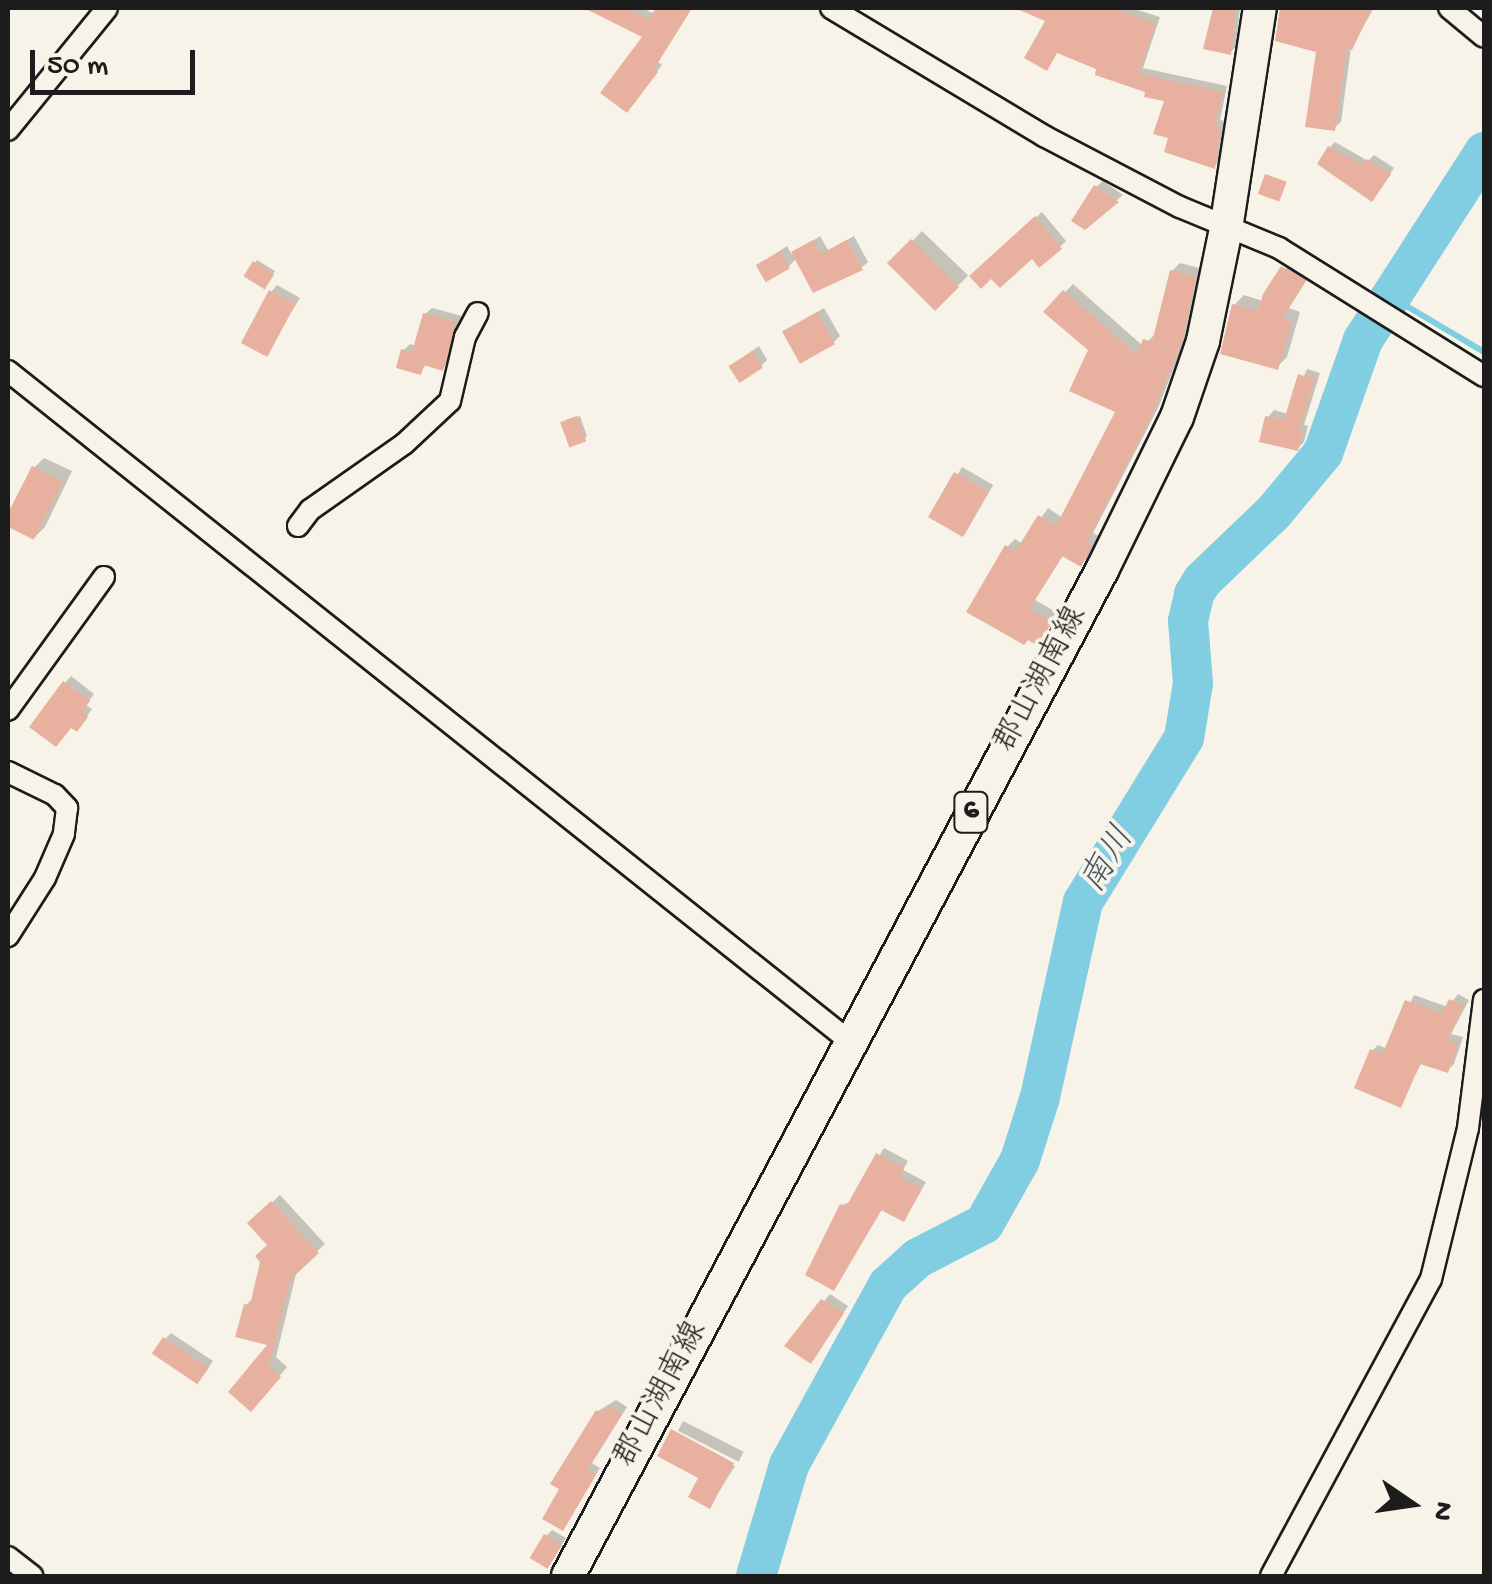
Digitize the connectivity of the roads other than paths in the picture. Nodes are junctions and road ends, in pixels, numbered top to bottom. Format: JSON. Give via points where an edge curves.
{"nodes":[{"id":1,"x":106,"y":8,"type":"edge"},
{"id":2,"x":831,"y":8,"type":"edge"},
{"id":3,"x":1260,"y":8,"type":"edge"},
{"id":4,"x":1457,"y":11,"type":"edge"},
{"id":5,"x":1484,"y":36,"type":"edge"},
{"id":6,"x":8,"y":130,"type":"edge"},
{"id":7,"x":1226,"y":228,"type":"junction"},
{"id":8,"x":478,"y":313,"type":"dead end"},
{"id":9,"x":8,"y":370,"type":"edge"},
{"id":10,"x":1484,"y":376,"type":"edge"},
{"id":11,"x":298,"y":526,"type":"dead end"},
{"id":12,"x":104,"y":577,"type":"dead end"},
{"id":13,"x":8,"y":710,"type":"edge"},
{"id":14,"x":8,"y":772,"type":"edge"},
{"id":15,"x":8,"y":936,"type":"edge"},
{"id":16,"x":1484,"y":1000,"type":"edge"},
{"id":17,"x":848,"y":1040,"type":"junction"},
{"id":18,"x":8,"y":1557,"type":"edge"},
{"id":19,"x":32,"y":1576,"type":"edge"},
{"id":20,"x":568,"y":1576,"type":"edge"},
{"id":21,"x":1272,"y":1576,"type":"edge"}],
"edges":[{"from":1,"to":6,"type":"street"},
{"from":2,"to":7,"type":"street","via":[[1044,136]]},
{"from":3,"to":7,"type":"main road","name":"郡山湖南線","number":"6"},
{"from":4,"to":5,"type":"street"},
{"from":7,"to":10,"type":"street","via":[[1280,248]]},
{"from":7,"to":17,"type":"main road","name":"郡山湖南線","number":"6","via":[[1203,341],[1177,417],[1102,570]]},
{"from":8,"to":11,"type":"street","via":[[465,337],[450,401]]},
{"from":9,"to":17,"type":"street"},
{"from":12,"to":13,"type":"street"},
{"from":14,"to":15,"type":"street","via":[[55,795],[66,808],[64,834],[45,878]]},
{"from":16,"to":21,"type":"street","via":[[1468,1128],[1431,1278]]},
{"from":17,"to":20,"type":"main road","name":"郡山湖南線","number":"6"},
{"from":18,"to":19,"type":"street"}]}
